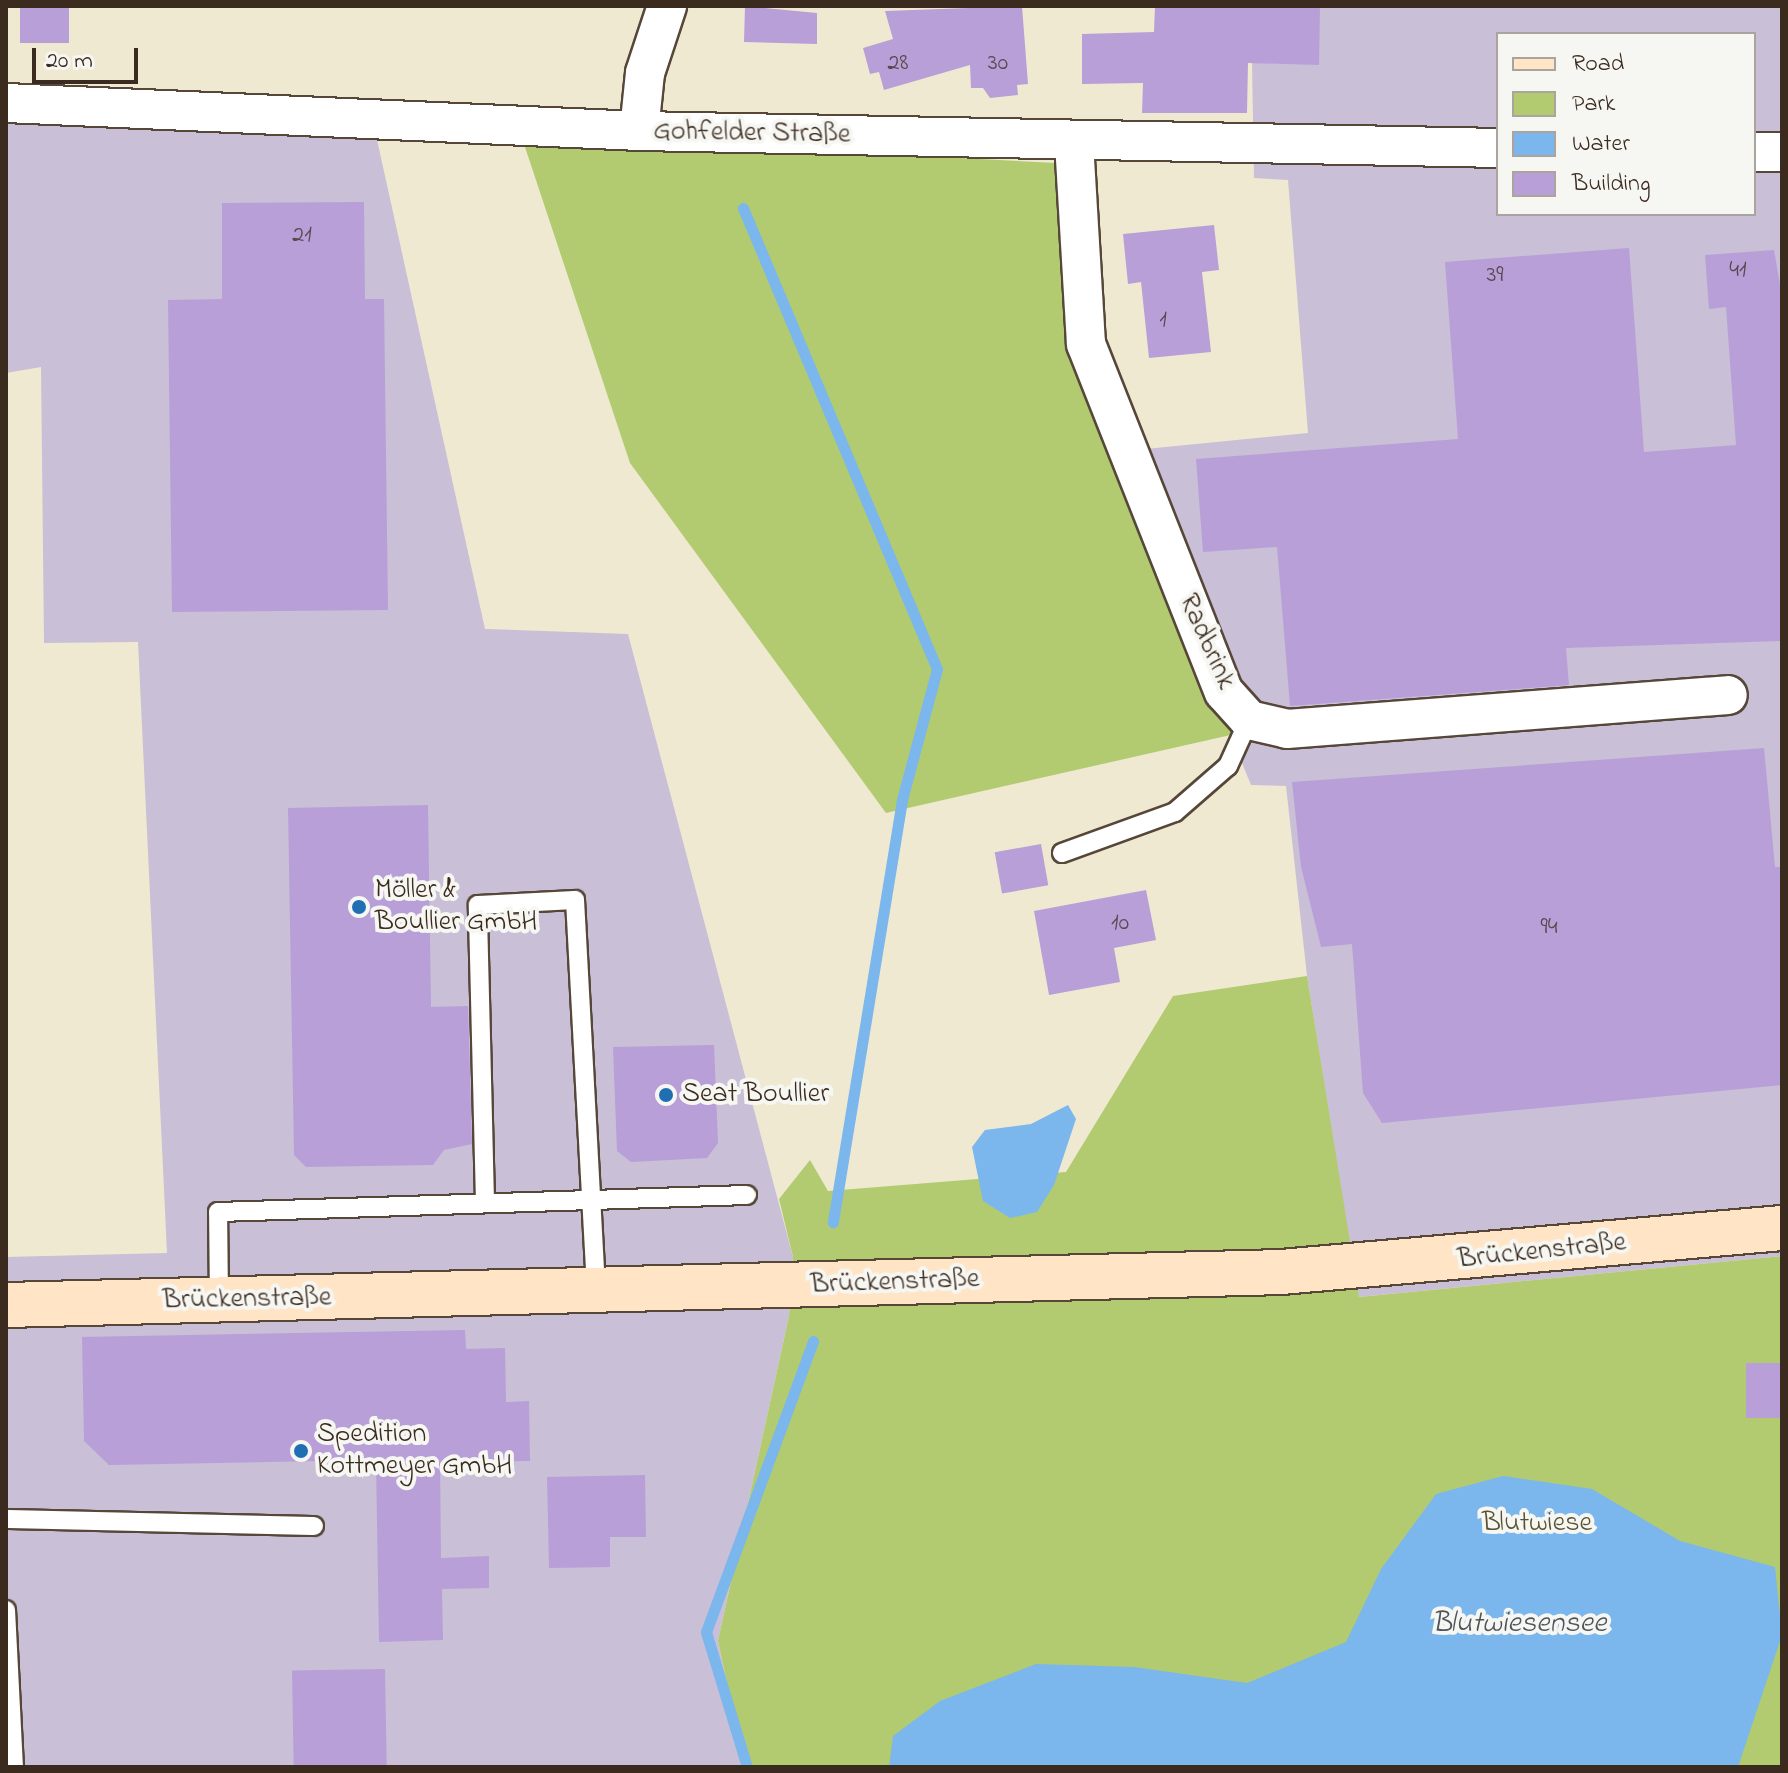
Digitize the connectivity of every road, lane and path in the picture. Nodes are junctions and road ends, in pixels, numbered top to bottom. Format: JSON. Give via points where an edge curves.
{"nodes":[{"id":1,"x":667,"y":6,"type":"edge"},
{"id":2,"x":6,"y":103,"type":"edge"},
{"id":3,"x":639,"y":131,"type":"junction"},
{"id":4,"x":1074,"y":142,"type":"junction"},
{"id":5,"x":1496,"y":148,"type":"edge"},
{"id":6,"x":1756,"y":152,"type":"edge"},
{"id":7,"x":1782,"y":152,"type":"edge"},
{"id":8,"x":1728,"y":695,"type":"dead end"},
{"id":9,"x":1249,"y":720,"type":"junction"},
{"id":10,"x":1062,"y":853,"type":"dead end"},
{"id":11,"x":747,"y":1195,"type":"dead end"},
{"id":12,"x":592,"y":1199,"type":"junction"},
{"id":13,"x":485,"y":1202,"type":"junction"},
{"id":14,"x":1782,"y":1228,"type":"edge"},
{"id":15,"x":596,"y":1292,"type":"junction"},
{"id":16,"x":219,"y":1301,"type":"junction"},
{"id":17,"x":6,"y":1305,"type":"edge"},
{"id":18,"x":6,"y":1519,"type":"edge"},
{"id":19,"x":314,"y":1526,"type":"dead end"},
{"id":20,"x":6,"y":1610,"type":"edge"},
{"id":21,"x":14,"y":1767,"type":"edge"}],
"edges":[{"from":1,"to":3,"type":"street","via":[[645,73]]},
{"from":2,"to":3,"type":"street","name":"Gohfelder Straße"},
{"from":3,"to":4,"type":"street","name":"Gohfelder Straße"},
{"from":4,"to":5,"type":"street","name":"Gohfelder Straße"},
{"from":4,"to":9,"type":"street","name":"Radbrink","via":[[1086,344],[1224,692]]},
{"from":6,"to":7,"type":"street"},
{"from":8,"to":9,"type":"street","name":"Radbrink","via":[[1287,729]]},
{"from":9,"to":10,"type":"lane","via":[[1228,766],[1175,812]]},
{"from":11,"to":12,"type":"lane"},
{"from":12,"to":13,"type":"lane"},
{"from":12,"to":13,"type":"lane","via":[[575,900],[478,905]]},
{"from":12,"to":15,"type":"lane"},
{"from":13,"to":16,"type":"lane","via":[[218,1212]]},
{"from":14,"to":15,"type":"main road","name":"Brückenstraße","via":[[1372,1268]]},
{"from":15,"to":16,"type":"main road","name":"Brückenstraße"},
{"from":16,"to":17,"type":"main road","name":"Brückenstraße"},
{"from":18,"to":19,"type":"lane"},
{"from":20,"to":21,"type":"lane"}]}
